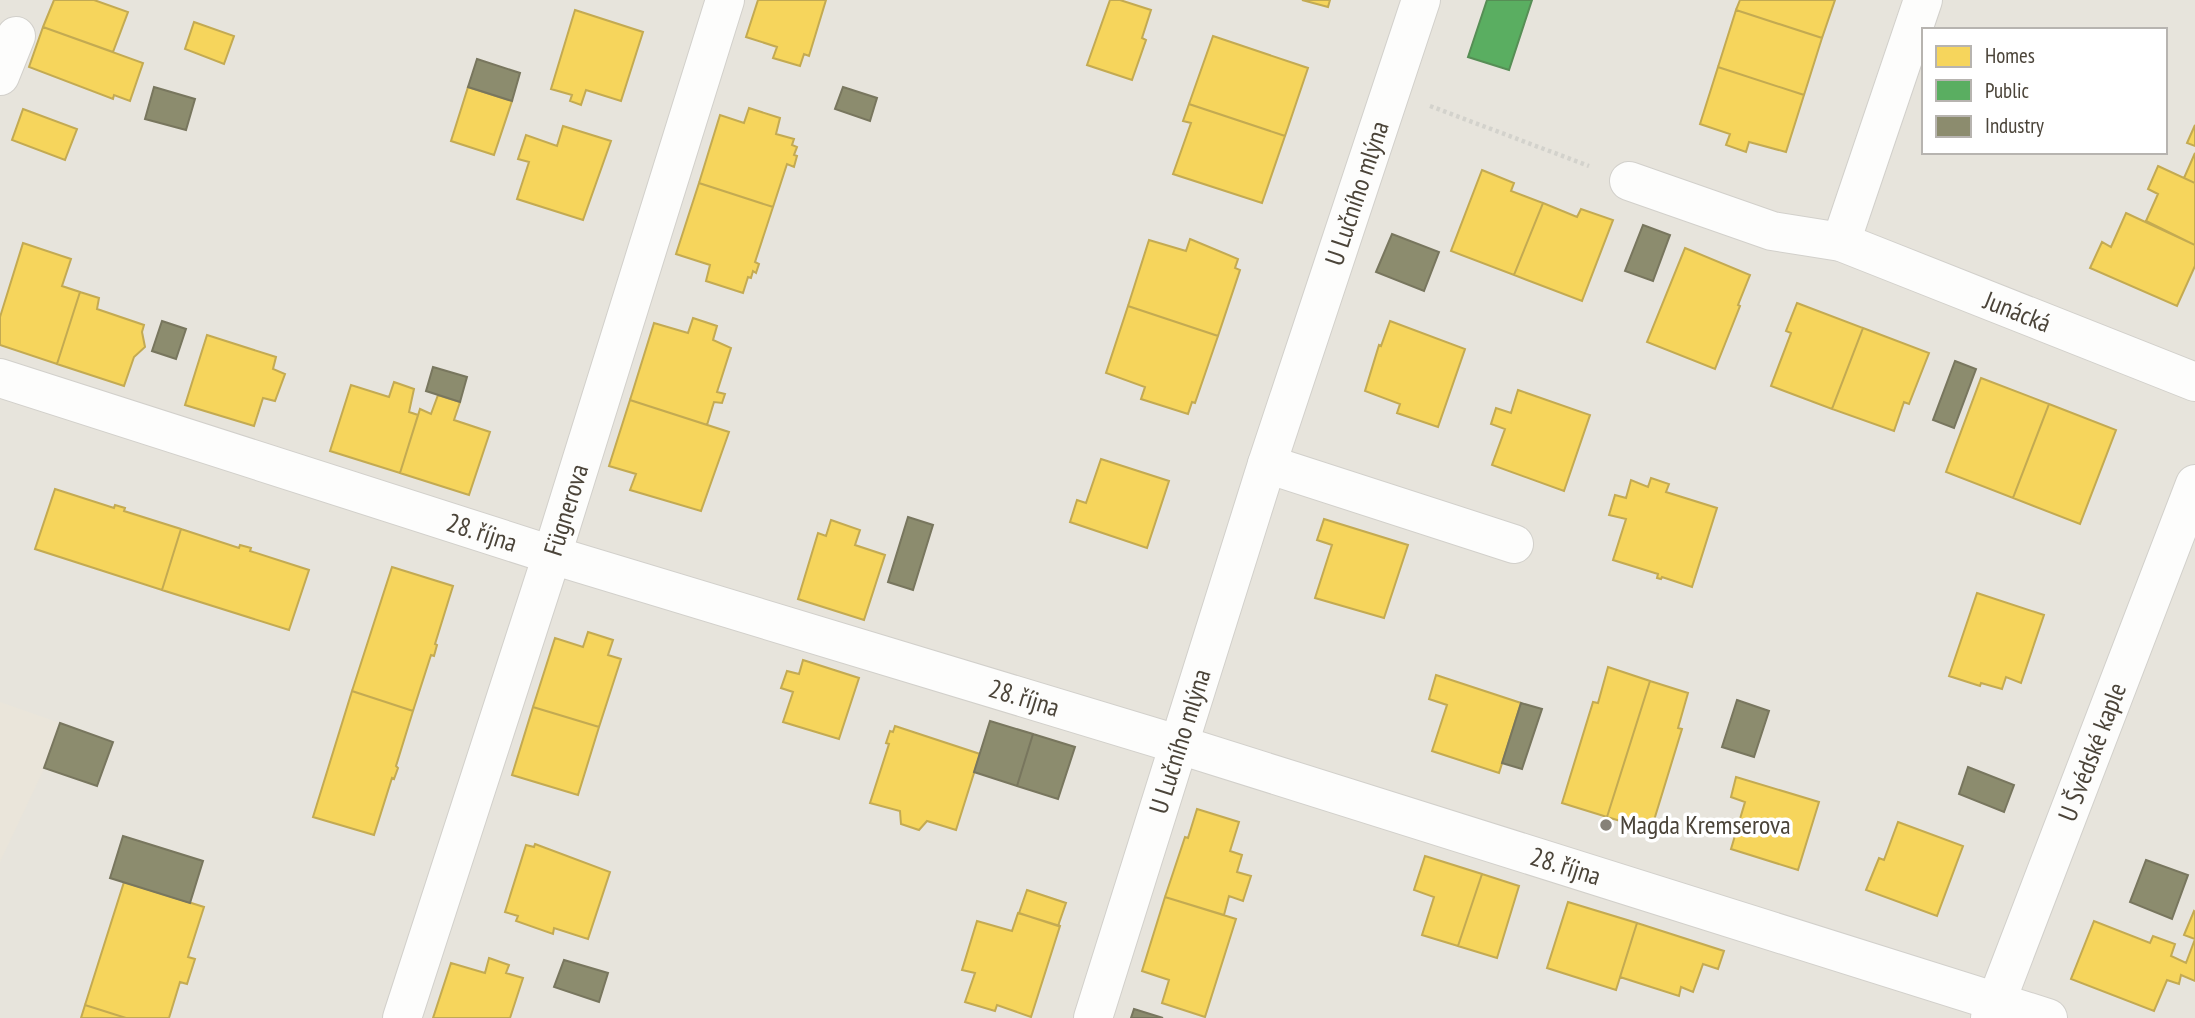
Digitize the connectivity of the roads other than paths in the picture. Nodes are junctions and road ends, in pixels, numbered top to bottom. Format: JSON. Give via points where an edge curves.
{"nodes":[{"id":1,"x":725,"y":0,"type":"edge"},
{"id":2,"x":1421,"y":0,"type":"edge"},
{"id":3,"x":1923,"y":0,"type":"edge"},
{"id":4,"x":16,"y":36,"type":"dead end"},
{"id":5,"x":0,"y":76,"type":"edge"},
{"id":6,"x":1629,"y":181,"type":"road end"},
{"id":7,"x":1841,"y":242,"type":"junction"},
{"id":8,"x":0,"y":378,"type":"edge"},
{"id":9,"x":2195,"y":382,"type":"edge"},
{"id":10,"x":1267,"y":464,"type":"junction"},
{"id":11,"x":2195,"y":484,"type":"edge"},
{"id":12,"x":1514,"y":544,"type":"dead end"},
{"id":13,"x":552,"y":555,"type":"junction"},
{"id":14,"x":1180,"y":745,"type":"junction"},
{"id":15,"x":1993,"y":1010,"type":"edge"},
{"id":16,"x":402,"y":1018,"type":"edge"},
{"id":17,"x":1093,"y":1018,"type":"edge"},
{"id":18,"x":2048,"y":1018,"type":"edge"}],
"edges":[{"from":1,"to":13,"type":"street","name":"Fügnerova"},
{"from":2,"to":10,"type":"street","name":"U Lučního mlýna"},
{"from":3,"to":7,"type":"street"},
{"from":4,"to":5,"type":"street"},
{"from":6,"to":7,"type":"street","name":"Junácká","via":[[1772,231]]},
{"from":7,"to":9,"type":"street","name":"Junácká"},
{"from":8,"to":13,"type":"street","name":"28. října"},
{"from":10,"to":12,"type":"street"},
{"from":10,"to":14,"type":"street","name":"U Lučního mlýna"},
{"from":11,"to":15,"type":"street","name":"U Švédské kaple"},
{"from":13,"to":14,"type":"street","name":"28. října"},
{"from":13,"to":16,"type":"street","name":"Fügnerova"},
{"from":14,"to":15,"type":"street","name":"28. října"},
{"from":14,"to":17,"type":"street","name":"U Lučního mlýna"},
{"from":15,"to":18,"type":"street","name":"28. října"}]}
